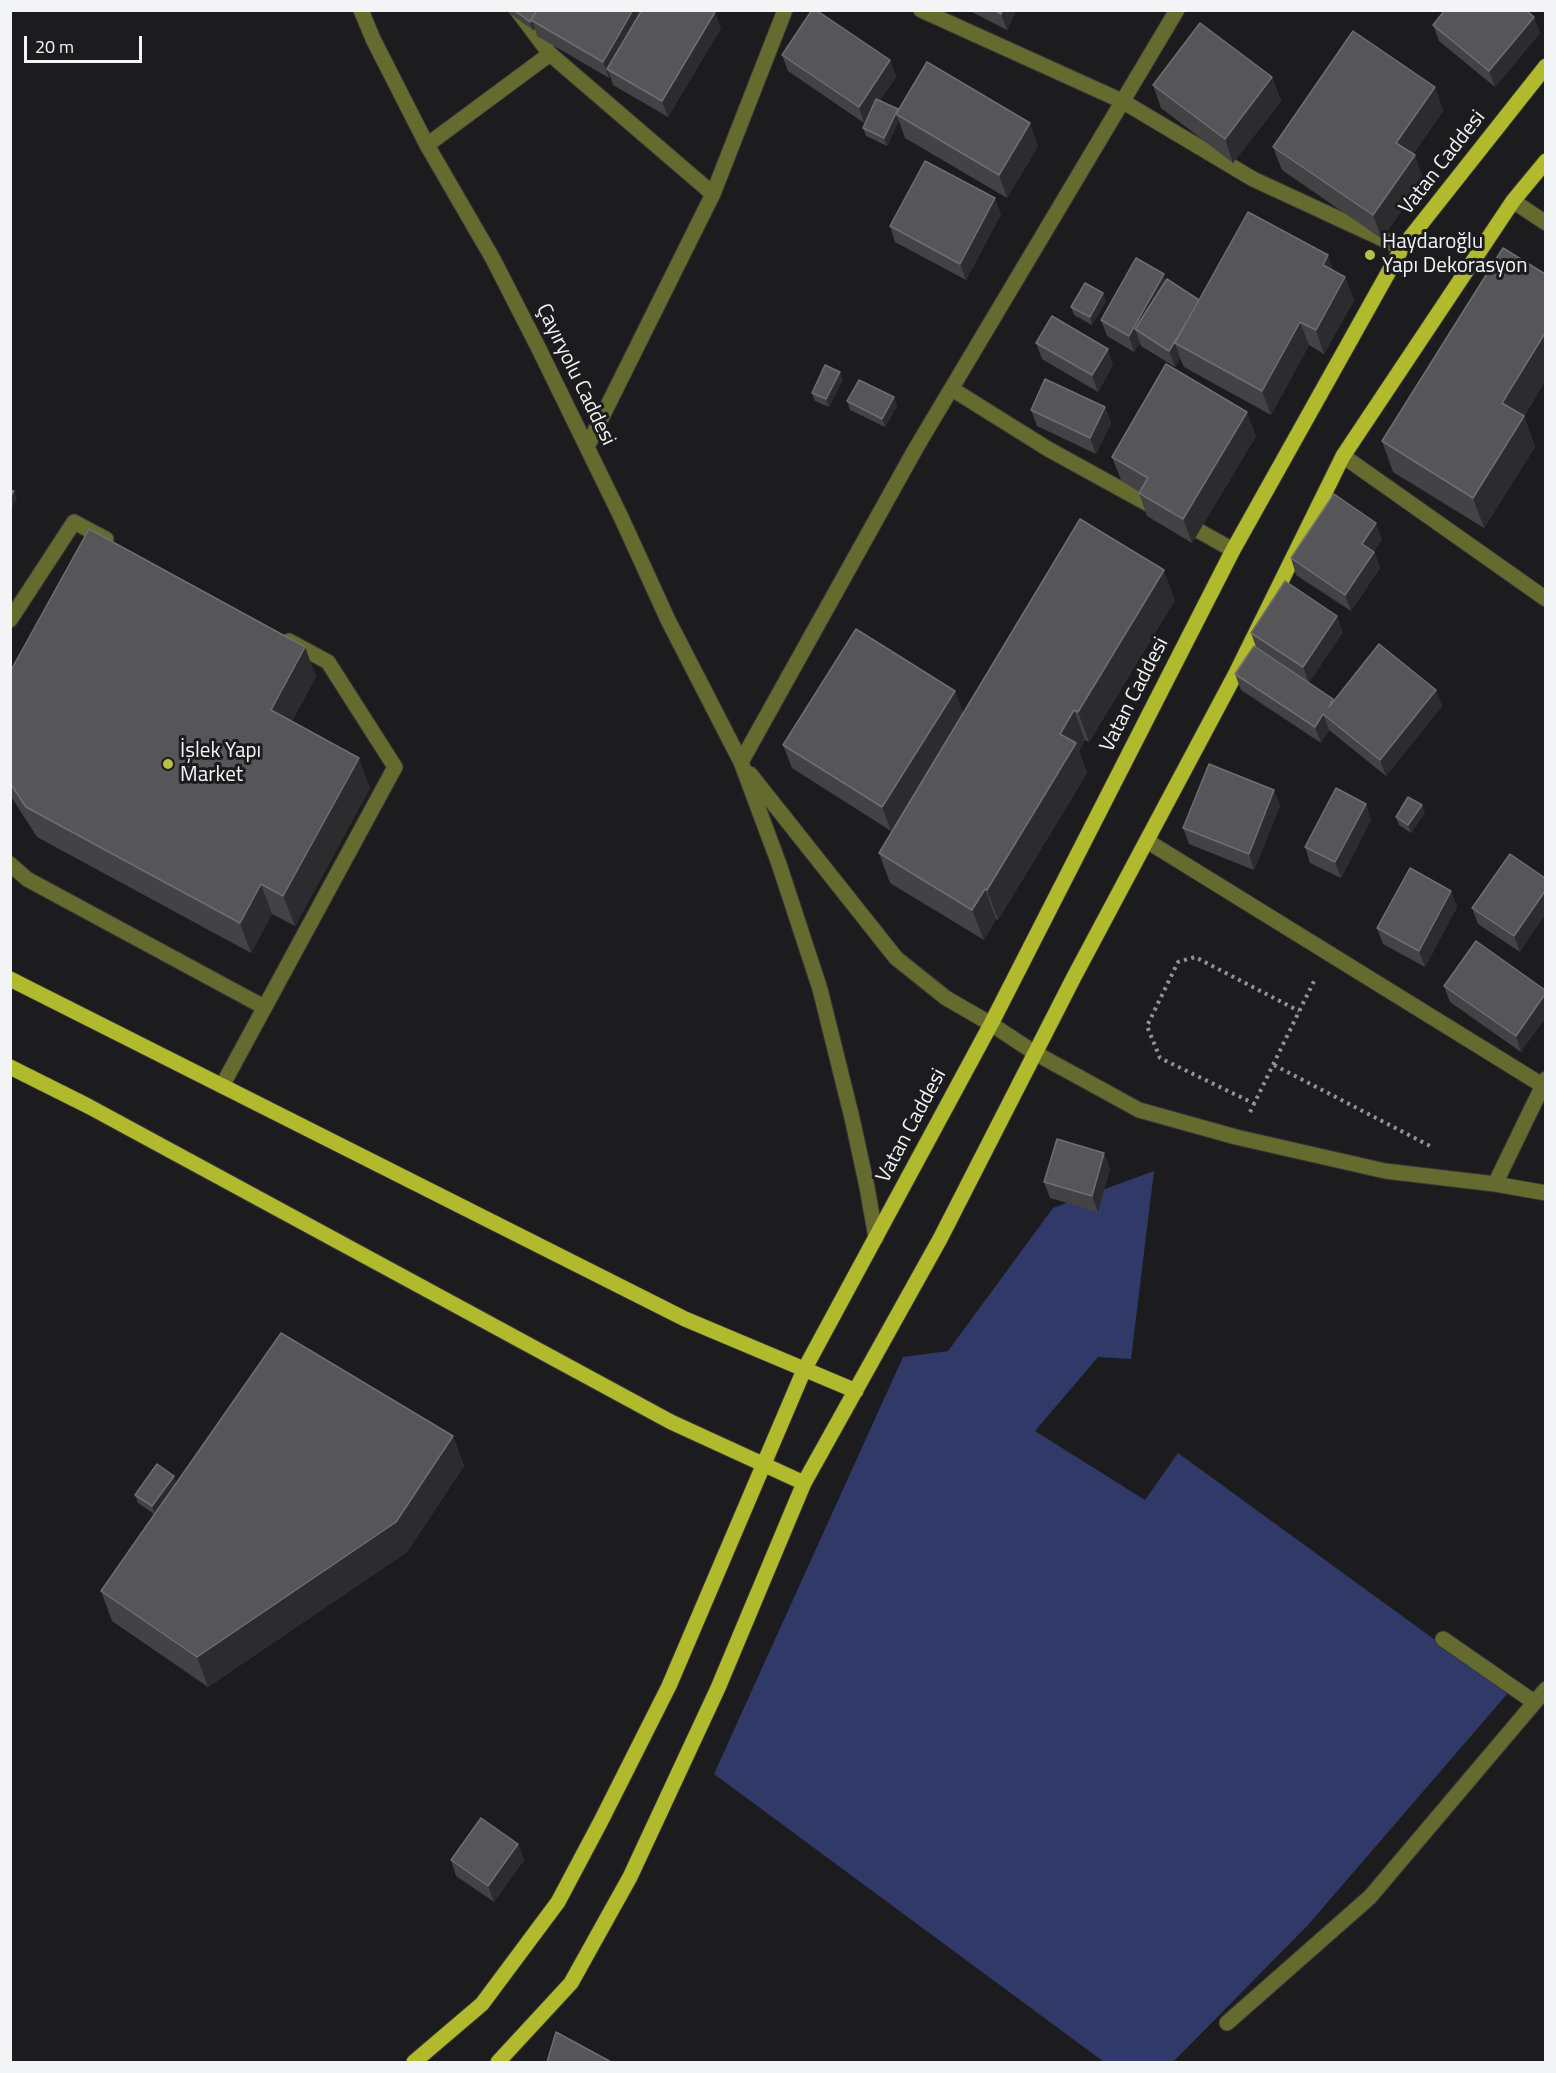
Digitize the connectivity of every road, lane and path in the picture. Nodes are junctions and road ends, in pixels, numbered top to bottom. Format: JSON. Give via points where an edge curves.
{"nodes":[{"id":1,"x":361,"y":10,"type":"edge"},
{"id":2,"x":517,"y":10,"type":"edge"},
{"id":3,"x":785,"y":10,"type":"edge"},
{"id":4,"x":921,"y":10,"type":"edge"},
{"id":5,"x":1176,"y":10,"type":"edge"},
{"id":6,"x":550,"y":54,"type":"junction"},
{"id":7,"x":1545,"y":66,"type":"edge"},
{"id":8,"x":1122,"y":101,"type":"junction"},
{"id":9,"x":427,"y":145,"type":"junction"},
{"id":10,"x":1545,"y":160,"type":"edge"},
{"id":11,"x":713,"y":195,"type":"junction"},
{"id":12,"x":1513,"y":201,"type":"junction"},
{"id":13,"x":1545,"y":223,"type":"edge"},
{"id":14,"x":1402,"y":248,"type":"junction"},
{"id":15,"x":952,"y":389,"type":"junction"},
{"id":16,"x":587,"y":447,"type":"junction"},
{"id":17,"x":1343,"y":456,"type":"junction"},
{"id":18,"x":115,"y":544,"type":"edge"},
{"id":19,"x":1233,"y":550,"type":"junction"},
{"id":20,"x":1545,"y":599,"type":"edge"},
{"id":21,"x":10,"y":620,"type":"edge"},
{"id":22,"x":277,"y":634,"type":"edge"},
{"id":23,"x":741,"y":762,"type":"junction"},
{"id":24,"x":1147,"y":841,"type":"junction"},
{"id":25,"x":10,"y":864,"type":"edge"},
{"id":26,"x":1328,"y":952,"type":"junction"},
{"id":27,"x":10,"y":979,"type":"edge"},
{"id":28,"x":264,"y":1008,"type":"junction"},
{"id":29,"x":1299,"y":1011,"type":"junction"},
{"id":30,"x":991,"y":1024,"type":"junction"},
{"id":31,"x":1035,"y":1053,"type":"junction"},
{"id":32,"x":1274,"y":1065,"type":"junction"},
{"id":33,"x":10,"y":1067,"type":"edge"},
{"id":34,"x":1544,"y":1082,"type":"edge"},
{"id":35,"x":222,"y":1086,"type":"junction"},
{"id":36,"x":1255,"y":1104,"type":"junction"},
{"id":37,"x":1238,"y":1137,"type":"junction"},
{"id":38,"x":1433,"y":1147,"type":"dead end"},
{"id":39,"x":1495,"y":1184,"type":"junction"},
{"id":40,"x":1545,"y":1193,"type":"edge"},
{"id":41,"x":876,"y":1238,"type":"junction"},
{"id":42,"x":804,"y":1370,"type":"junction"},
{"id":43,"x":856,"y":1390,"type":"junction"},
{"id":44,"x":764,"y":1465,"type":"junction"},
{"id":45,"x":804,"y":1483,"type":"junction"},
{"id":46,"x":1443,"y":1639,"type":"dead end"},
{"id":47,"x":1545,"y":1689,"type":"edge"},
{"id":48,"x":1534,"y":1702,"type":"junction"},
{"id":49,"x":1227,"y":2023,"type":"dead end"},
{"id":50,"x":414,"y":2062,"type":"edge"},
{"id":51,"x":498,"y":2062,"type":"edge"}],
"edges":[{"from":1,"to":9,"type":"street","name":"Çayıryolu Caddesi"},
{"from":2,"to":6,"type":"street"},
{"from":3,"to":11,"type":"street"},
{"from":4,"to":8,"type":"street"},
{"from":5,"to":8,"type":"street"},
{"from":6,"to":9,"type":"street"},
{"from":6,"to":11,"type":"street"},
{"from":7,"to":14,"type":"main road","name":"Vatan Caddesi"},
{"from":8,"to":14,"type":"street","via":[[1253,179]]},
{"from":8,"to":15,"type":"street"},
{"from":9,"to":16,"type":"street","name":"Çayıryolu Caddesi","via":[[493,259]]},
{"from":10,"to":12,"type":"main road"},
{"from":11,"to":16,"type":"street"},
{"from":12,"to":13,"type":"street"},
{"from":12,"to":17,"type":"main road"},
{"from":14,"to":19,"type":"main road","name":"Vatan Caddesi"},
{"from":15,"to":19,"type":"street","via":[[1048,449]]},
{"from":15,"to":23,"type":"street"},
{"from":16,"to":23,"type":"street","name":"Çayıryolu Caddesi","via":[[668,620]]},
{"from":17,"to":20,"type":"street"},
{"from":17,"to":24,"type":"main road","via":[[1235,675]]},
{"from":18,"to":21,"type":"street","via":[[74,522]]},
{"from":19,"to":30,"type":"main road","name":"Vatan Caddesi"},
{"from":22,"to":28,"type":"street","via":[[327,662],[395,767]]},
{"from":23,"to":30,"type":"street","via":[[896,958],[946,998]]},
{"from":23,"to":41,"type":"street","via":[[820,989]]},
{"from":24,"to":26,"type":"street"},
{"from":24,"to":31,"type":"main road"},
{"from":25,"to":28,"type":"street","via":[[27,879]]},
{"from":26,"to":29,"type":"path"},
{"from":26,"to":34,"type":"street"},
{"from":27,"to":35,"type":"main road"},
{"from":28,"to":35,"type":"street"},
{"from":29,"to":32,"type":"path"},
{"from":29,"to":36,"type":"path","via":[[1195,957],[1178,962],[1147,1026],[1160,1058]]},
{"from":30,"to":31,"type":"street"},
{"from":30,"to":41,"type":"main road","name":"Vatan Caddesi"},
{"from":31,"to":37,"type":"street","via":[[1139,1110]]},
{"from":31,"to":43,"type":"main road","via":[[940,1239]]},
{"from":32,"to":36,"type":"path"},
{"from":32,"to":38,"type":"path"},
{"from":33,"to":44,"type":"main road","via":[[671,1422]]},
{"from":34,"to":39,"type":"street"},
{"from":35,"to":42,"type":"main road","via":[[684,1319]]},
{"from":36,"to":37,"type":"path"},
{"from":37,"to":39,"type":"street","via":[[1385,1171]]},
{"from":39,"to":40,"type":"street"},
{"from":41,"to":42,"type":"main road","name":"Vatan Caddesi"},
{"from":42,"to":43,"type":"main road"},
{"from":42,"to":44,"type":"main road","name":"Vatan Caddesi"},
{"from":43,"to":45,"type":"main road"},
{"from":44,"to":45,"type":"main road"},
{"from":44,"to":50,"type":"main road","name":"Vatan Caddesi","via":[[669,1686],[558,1902],[482,2004]]},
{"from":45,"to":51,"type":"main road","via":[[718,1688],[630,1877],[571,1983]]},
{"from":46,"to":48,"type":"street"},
{"from":47,"to":48,"type":"street"},
{"from":48,"to":49,"type":"street","via":[[1370,1897]]}]}
